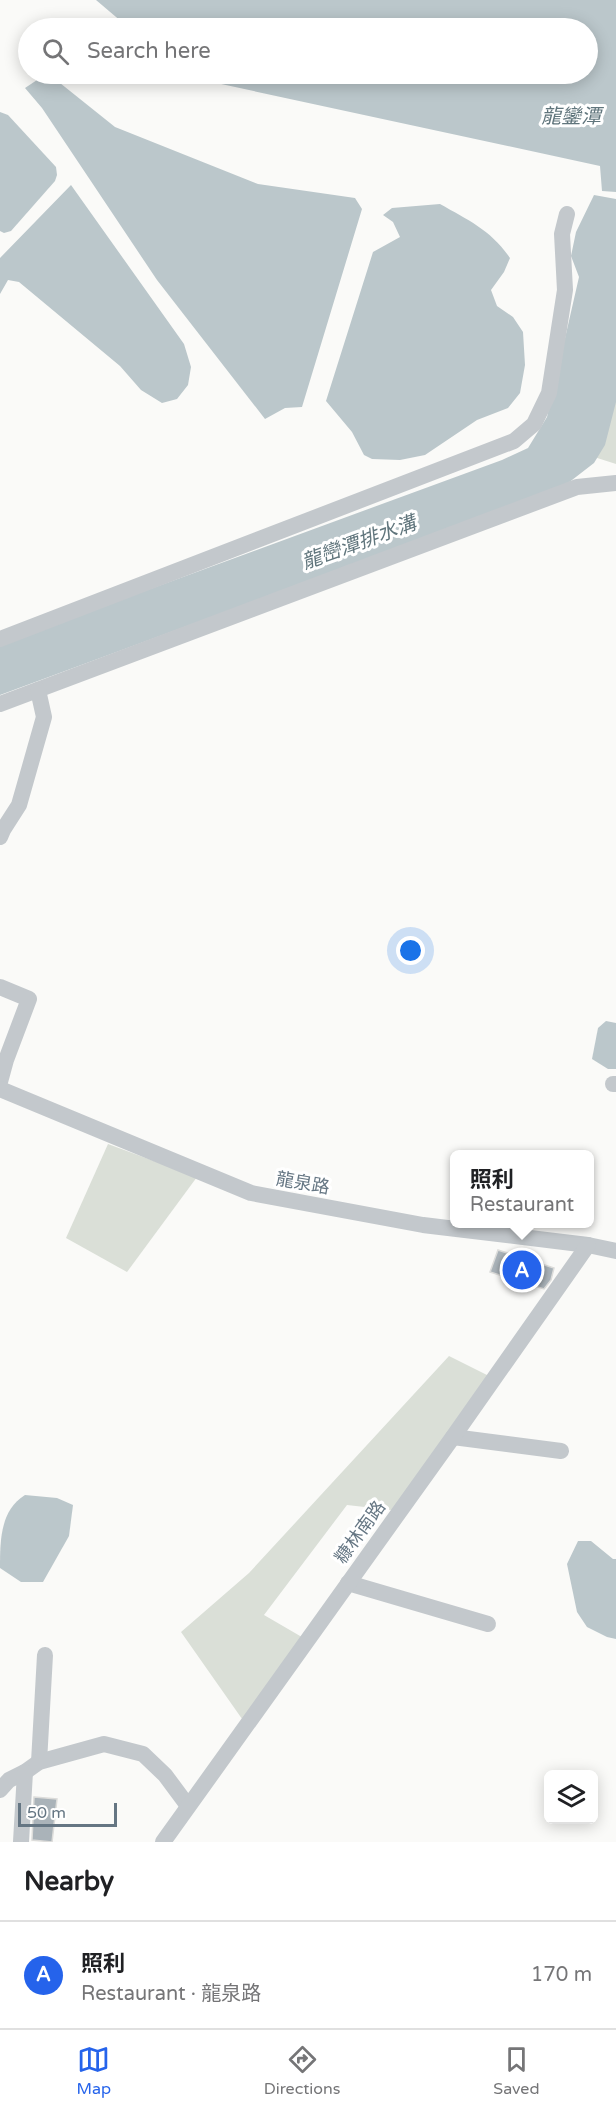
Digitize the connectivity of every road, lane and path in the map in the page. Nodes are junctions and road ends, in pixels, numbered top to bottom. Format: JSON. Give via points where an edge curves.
{"nodes":[{"id":1,"x":567,"y":214,"type":"dead end"},
{"id":2,"x":616,"y":483,"type":"edge"},
{"id":3,"x":0,"y":639,"type":"edge"},
{"id":4,"x":38,"y":690,"type":"junction"},
{"id":5,"x":0,"y":704,"type":"edge"},
{"id":6,"x":0,"y":837,"type":"edge"},
{"id":7,"x":0,"y":987,"type":"edge"},
{"id":8,"x":0,"y":1082,"type":"edge"},
{"id":9,"x":0,"y":1089,"type":"edge"},
{"id":10,"x":450,"y":1227,"type":"edge"},
{"id":11,"x":454,"y":1228,"type":"edge"},
{"id":12,"x":588,"y":1245,"type":"junction"},
{"id":13,"x":616,"y":1251,"type":"edge"},
{"id":14,"x":453,"y":1437,"type":"junction"},
{"id":15,"x":561,"y":1451,"type":"dead end"},
{"id":16,"x":348,"y":1583,"type":"junction"},
{"id":17,"x":488,"y":1624,"type":"dead end"},
{"id":18,"x":45,"y":1655,"type":"dead end"},
{"id":19,"x":39,"y":1762,"type":"junction"},
{"id":20,"x":25,"y":1772,"type":"junction"},
{"id":21,"x":0,"y":1790,"type":"edge"},
{"id":22,"x":188,"y":1806,"type":"junction"},
{"id":23,"x":21,"y":1842,"type":"edge"},
{"id":24,"x":163,"y":1842,"type":"edge"}],
"edges":[{"from":1,"to":3,"type":"street","via":[[562,234],[565,290],[549,393],[534,424],[514,441]]},
{"from":2,"to":4,"type":"street","via":[[577,487]]},
{"from":4,"to":5,"type":"street"},
{"from":4,"to":6,"type":"street","via":[[44,717],[19,805]]},
{"from":7,"to":8,"type":"street","via":[[29,999]]},
{"from":9,"to":10,"type":"street","name":"龍泉路","via":[[251,1194]]},
{"from":11,"to":12,"type":"street","name":"龍泉路"},
{"from":12,"to":13,"type":"street","name":"龍泉路"},
{"from":12,"to":14,"type":"street","name":"糠林南路"},
{"from":14,"to":15,"type":"street"},
{"from":14,"to":16,"type":"street","name":"糠林南路"},
{"from":16,"to":17,"type":"street"},
{"from":16,"to":22,"type":"street","name":"糠林南路"},
{"from":18,"to":19,"type":"street"},
{"from":19,"to":20,"type":"street"},
{"from":19,"to":22,"type":"street","via":[[104,1744],[143,1754]]},
{"from":20,"to":21,"type":"street"},
{"from":20,"to":23,"type":"street"},
{"from":22,"to":24,"type":"street","name":"糠林南路"}]}
